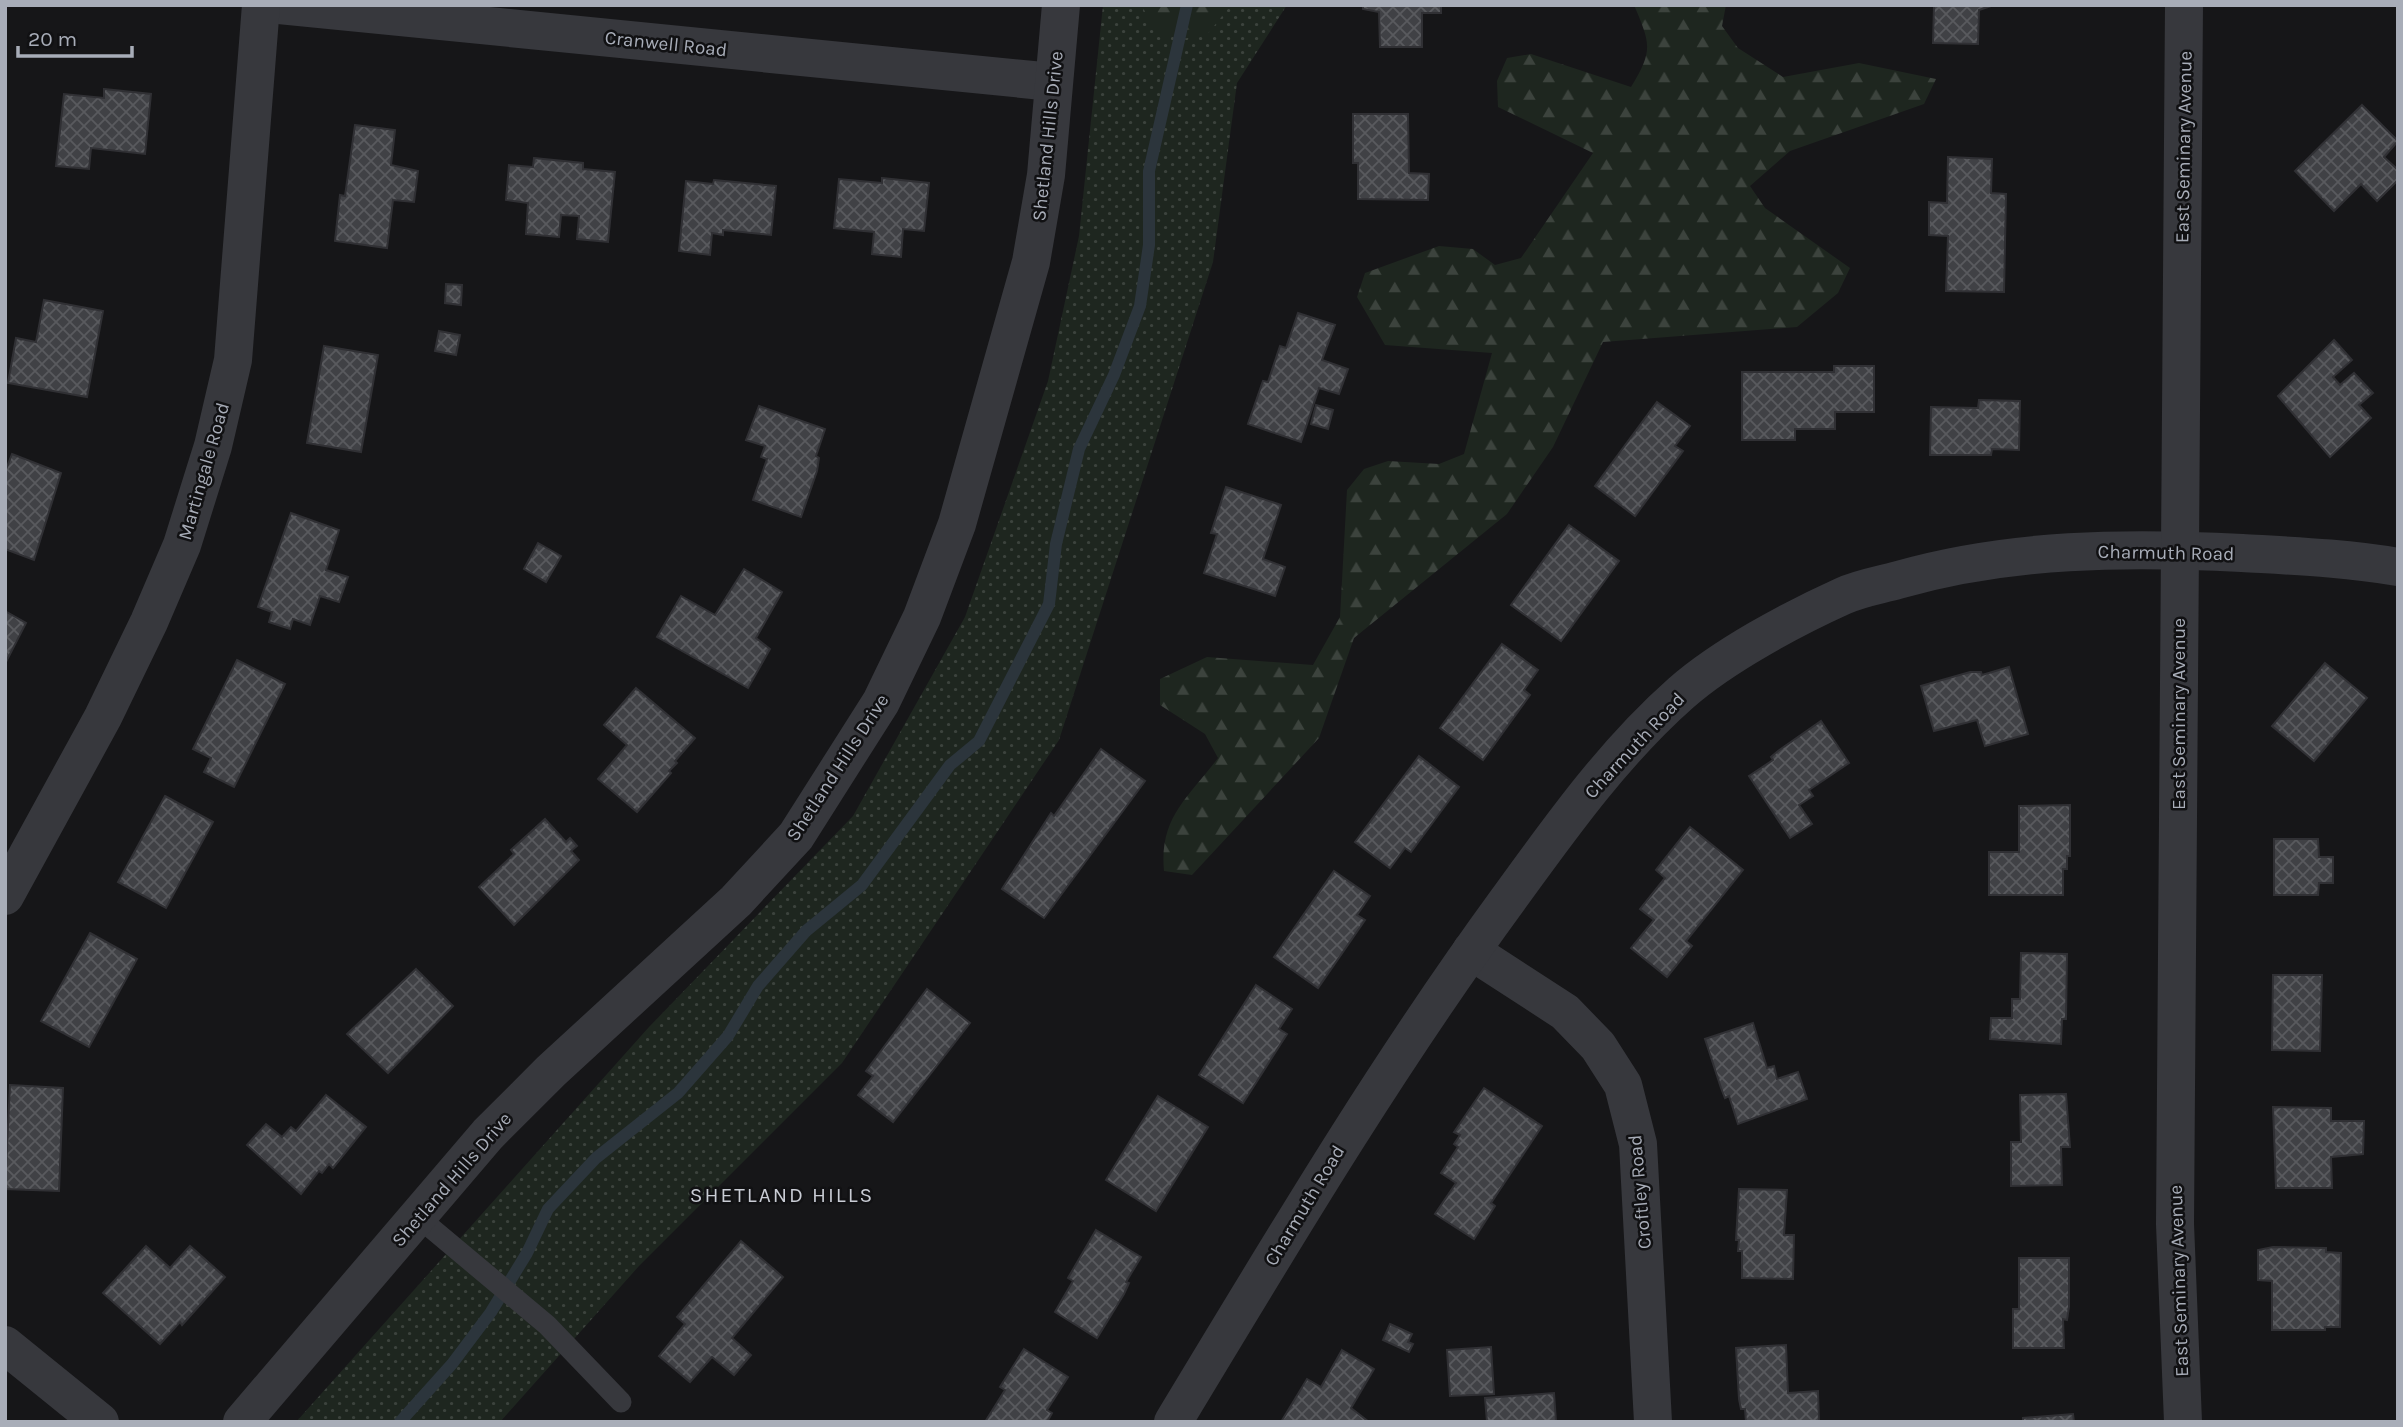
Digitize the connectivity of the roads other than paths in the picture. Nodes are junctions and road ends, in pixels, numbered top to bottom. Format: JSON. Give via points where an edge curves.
{"nodes":[{"id":1,"x":261,"y":5,"type":"edge"},
{"id":2,"x":279,"y":5,"type":"edge"},
{"id":3,"x":1061,"y":5,"type":"edge"},
{"id":4,"x":2184,"y":5,"type":"edge"},
{"id":5,"x":1053,"y":82,"type":"junction"},
{"id":6,"x":2179,"y":550,"type":"junction"},
{"id":7,"x":2398,"y":567,"type":"edge"},
{"id":8,"x":5,"y":896,"type":"edge"},
{"id":9,"x":1471,"y":951,"type":"junction"},
{"id":10,"x":418,"y":1217,"type":"junction"},
{"id":11,"x":5,"y":1345,"type":"edge"},
{"id":12,"x":621,"y":1402,"type":"dead end"},
{"id":13,"x":100,"y":1422,"type":"edge"},
{"id":14,"x":242,"y":1422,"type":"edge"},
{"id":15,"x":1173,"y":1422,"type":"edge"},
{"id":16,"x":1653,"y":1422,"type":"edge"},
{"id":17,"x":2183,"y":1422,"type":"edge"}],
"edges":[{"from":1,"to":8,"type":"street","name":"Martingale Road","via":[[233,359],[213,446],[182,545],[149,622]]},
{"from":2,"to":5,"type":"street","name":"Cranwell Road"},
{"from":3,"to":5,"type":"street","name":"Shetland Hills Drive"},
{"from":4,"to":6,"type":"street","name":"East Seminary Avenue"},
{"from":5,"to":10,"type":"street","name":"Shetland Hills Drive","via":[[1046,175],[1027,274],[957,524],[922,617],[881,702],[796,836],[736,901],[488,1134]]},
{"from":6,"to":7,"type":"street","name":"Charmuth Road","via":[[2350,559]]},
{"from":6,"to":9,"type":"street","name":"Charmuth Road","via":[[2046,552],[1943,567],[1847,594],[1761,638],[1683,691],[1620,753]]},
{"from":6,"to":17,"type":"street","name":"East Seminary Avenue","via":[[2175,1224]]},
{"from":9,"to":15,"type":"street","name":"Charmuth Road","via":[[1359,1115]]},
{"from":9,"to":16,"type":"street","name":"Croftley Road","via":[[1565,1012],[1598,1046],[1623,1085],[1638,1144]]},
{"from":10,"to":12,"type":"lane","via":[[524,1307]]},
{"from":10,"to":14,"type":"street","name":"Shetland Hills Drive"},
{"from":11,"to":13,"type":"street"}]}
